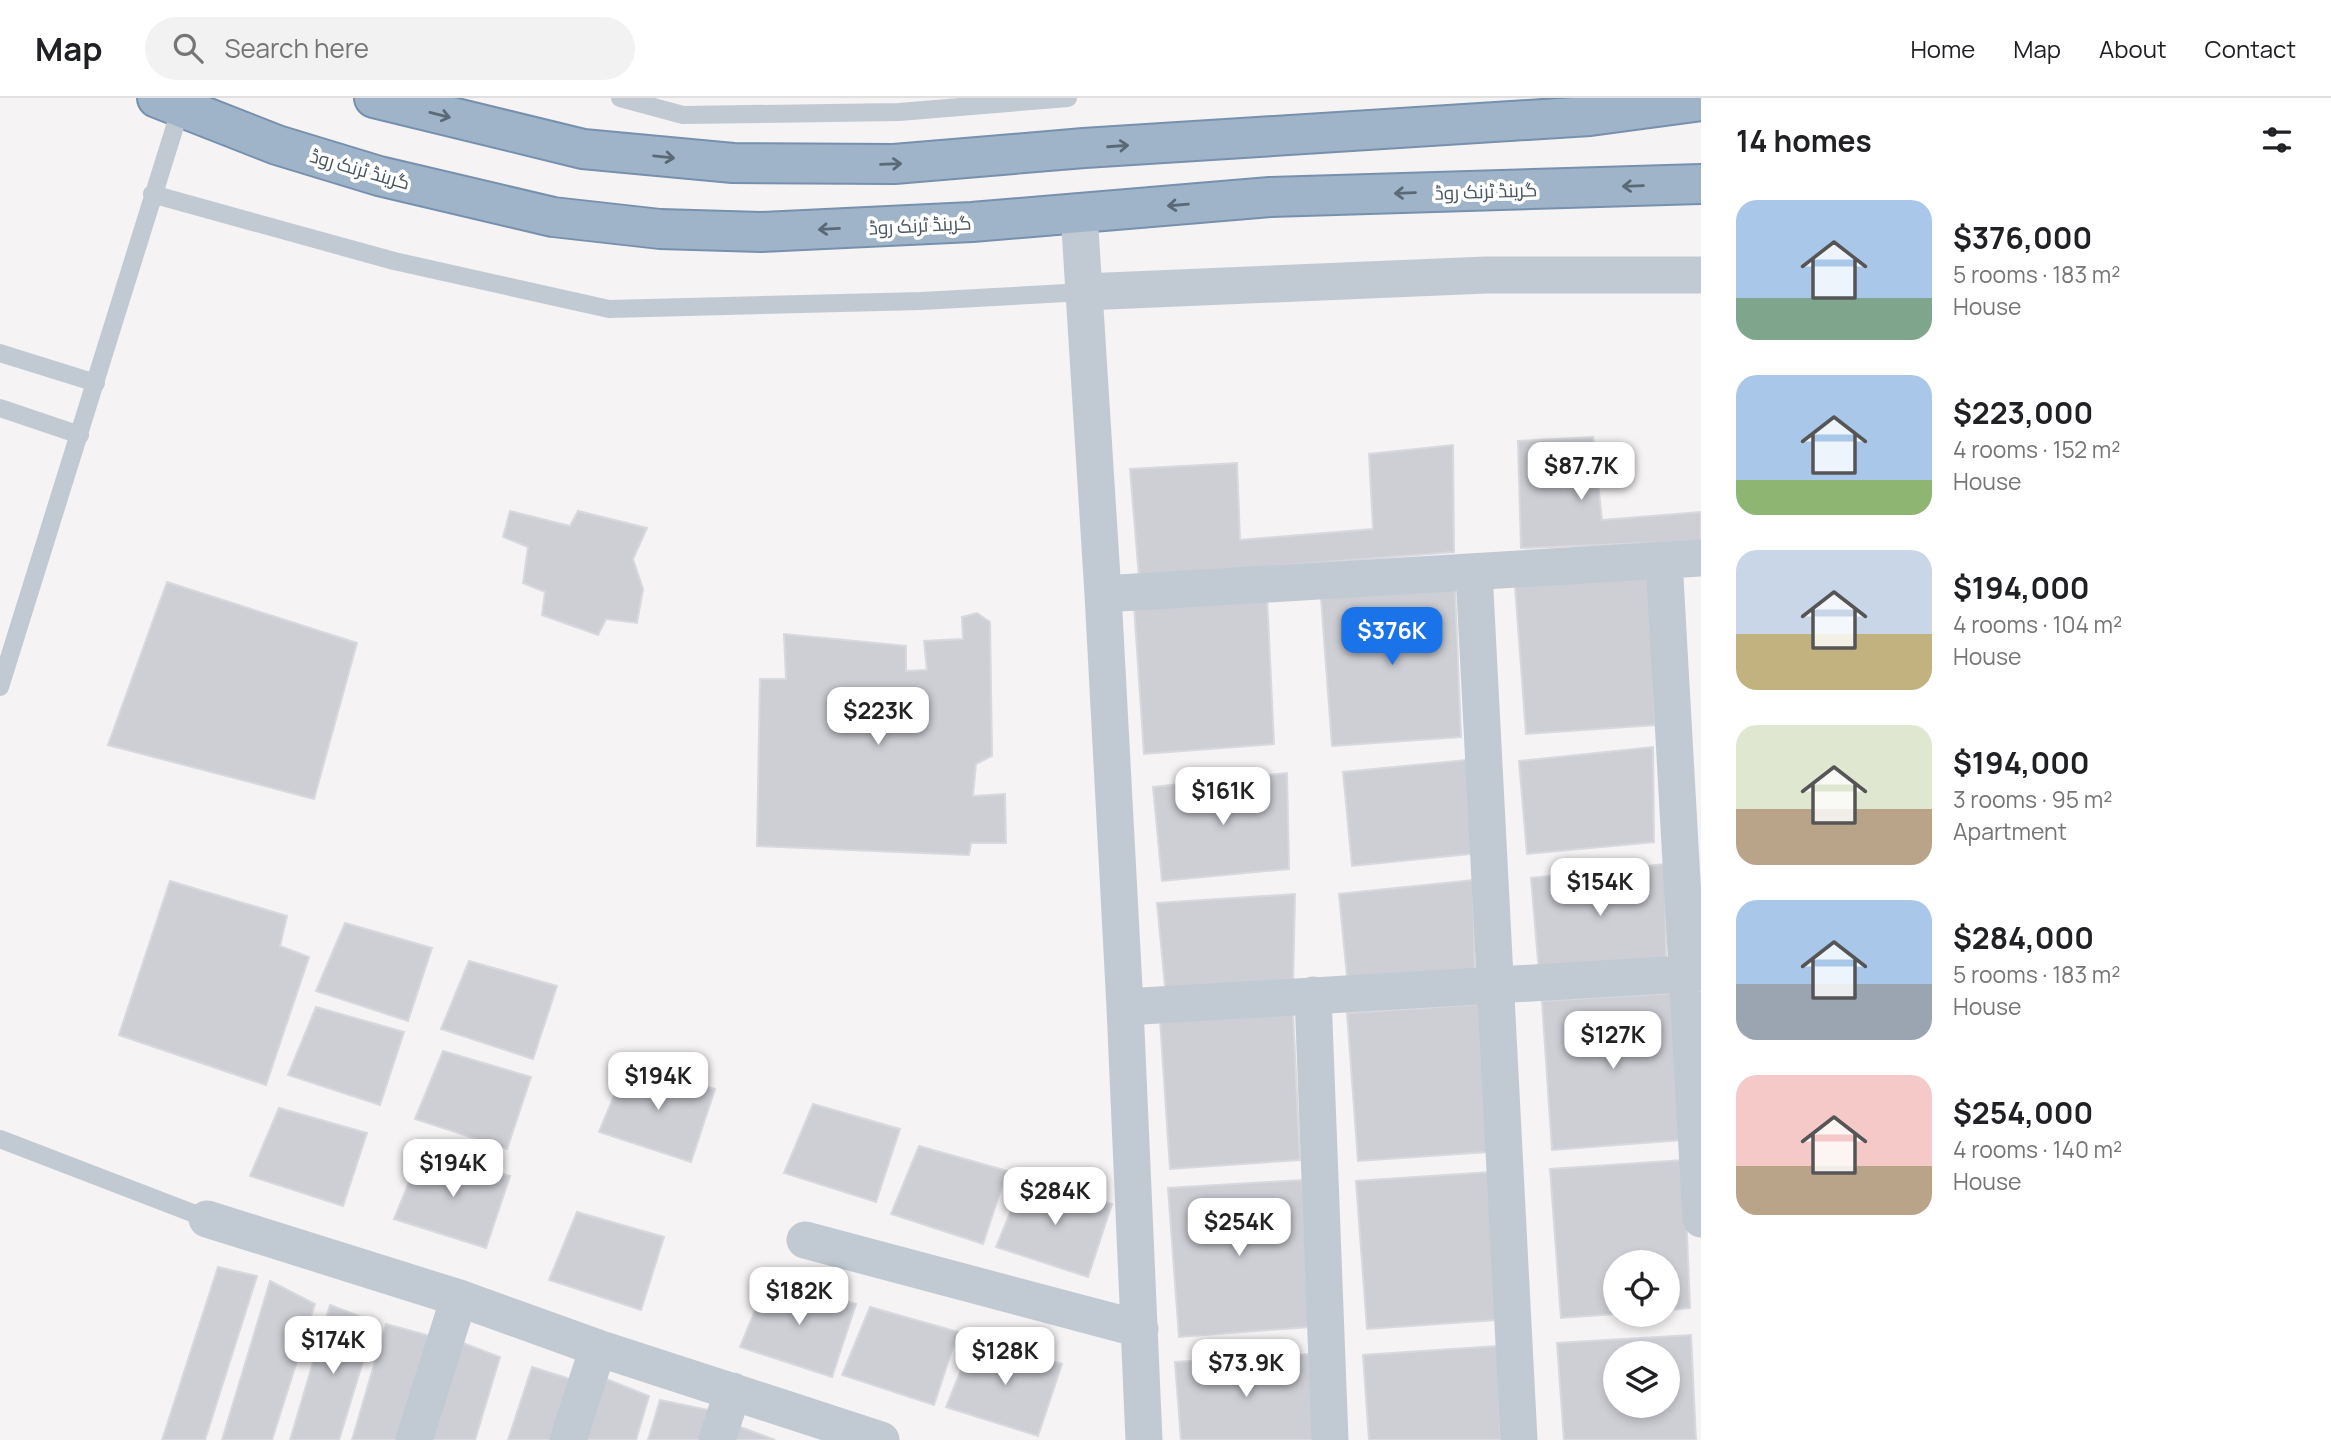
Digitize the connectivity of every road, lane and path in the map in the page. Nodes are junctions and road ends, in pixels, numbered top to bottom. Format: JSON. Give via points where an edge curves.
{"nodes":[{"id":1,"x":374,"y":98,"type":"edge"},
{"id":2,"x":620,"y":98,"type":"edge"},
{"id":3,"x":1068,"y":98,"type":"edge"},
{"id":4,"x":1701,"y":101,"type":"edge"},
{"id":5,"x":169,"y":103,"type":"edge"},
{"id":6,"x":1701,"y":111,"type":"edge"},
{"id":7,"x":1590,"y":116,"type":"junction"},
{"id":8,"x":1701,"y":184,"type":"edge"},
{"id":9,"x":152,"y":194,"type":"junction"},
{"id":10,"x":1079,"y":213,"type":"junction"},
{"id":11,"x":1701,"y":275,"type":"edge"},
{"id":12,"x":1084,"y":292,"type":"junction"},
{"id":13,"x":0,"y":353,"type":"edge"},
{"id":14,"x":96,"y":383,"type":"junction"},
{"id":15,"x":0,"y":408,"type":"edge"},
{"id":16,"x":80,"y":435,"type":"junction"},
{"id":17,"x":1701,"y":558,"type":"edge"},
{"id":18,"x":1664,"y":561,"type":"junction"},
{"id":19,"x":1474,"y":572,"type":"junction"},
{"id":20,"x":1103,"y":594,"type":"junction"},
{"id":21,"x":0,"y":687,"type":"edge"},
{"id":22,"x":1694,"y":973,"type":"edge"},
{"id":23,"x":1495,"y":985,"type":"junction"},
{"id":24,"x":1313,"y":995,"type":"junction"},
{"id":25,"x":1125,"y":1007,"type":"junction"},
{"id":26,"x":0,"y":1139,"type":"edge"},
{"id":27,"x":201,"y":1217,"type":"joint"},
{"id":28,"x":1701,"y":1219,"type":"edge"},
{"id":29,"x":805,"y":1240,"type":"dead end"},
{"id":30,"x":459,"y":1298,"type":"junction"},
{"id":31,"x":1140,"y":1329,"type":"junction"},
{"id":32,"x":598,"y":1348,"type":"junction"},
{"id":33,"x":733,"y":1391,"type":"junction"},
{"id":34,"x":874,"y":1439,"type":"edge"},
{"id":35,"x":414,"y":1440,"type":"edge"},
{"id":36,"x":568,"y":1440,"type":"edge"},
{"id":37,"x":717,"y":1440,"type":"edge"},
{"id":38,"x":1144,"y":1440,"type":"edge"},
{"id":39,"x":1330,"y":1440,"type":"edge"},
{"id":40,"x":1519,"y":1440,"type":"edge"}],
"edges":[{"from":1,"to":7,"type":"highway","one_way":true,"via":[[583,149],[733,163],[894,164]]},
{"from":2,"to":3,"type":"lane","via":[[683,115],[899,112]]},
{"from":4,"to":7,"type":"highway"},
{"from":5,"to":9,"type":"lane"},
{"from":10,"to":5,"type":"highway","name":"گرینڈ ٹرنک روڈ","one_way":true,"via":[[761,232],[660,229],[553,217],[379,176],[277,145]]},
{"from":6,"to":7,"type":"highway"},
{"from":8,"to":10,"type":"highway","name":"گرینڈ ٹرنک روڈ","one_way":true,"via":[[1270,197]]},
{"from":9,"to":12,"type":"lane","via":[[394,261],[609,309]]},
{"from":9,"to":14,"type":"lane"},
{"from":10,"to":12,"type":"street"},
{"from":11,"to":12,"type":"street","via":[[1486,275]]},
{"from":12,"to":20,"type":"street"},
{"from":13,"to":14,"type":"lane"},
{"from":14,"to":16,"type":"lane"},
{"from":15,"to":16,"type":"lane"},
{"from":16,"to":21,"type":"lane"},
{"from":17,"to":18,"type":"street"},
{"from":18,"to":19,"type":"street"},
{"from":18,"to":22,"type":"street"},
{"from":19,"to":20,"type":"street"},
{"from":19,"to":23,"type":"street"},
{"from":20,"to":25,"type":"street"},
{"from":22,"to":23,"type":"street"},
{"from":22,"to":28,"type":"street"},
{"from":23,"to":24,"type":"street"},
{"from":23,"to":40,"type":"street"},
{"from":24,"to":25,"type":"street"},
{"from":24,"to":39,"type":"street"},
{"from":25,"to":31,"type":"street"},
{"from":26,"to":27,"type":"lane"},
{"from":27,"to":30,"type":"street"},
{"from":29,"to":31,"type":"street"},
{"from":30,"to":32,"type":"street"},
{"from":30,"to":35,"type":"street"},
{"from":31,"to":38,"type":"street"},
{"from":32,"to":33,"type":"street"},
{"from":32,"to":36,"type":"street"},
{"from":33,"to":34,"type":"street"},
{"from":33,"to":37,"type":"street"}]}
